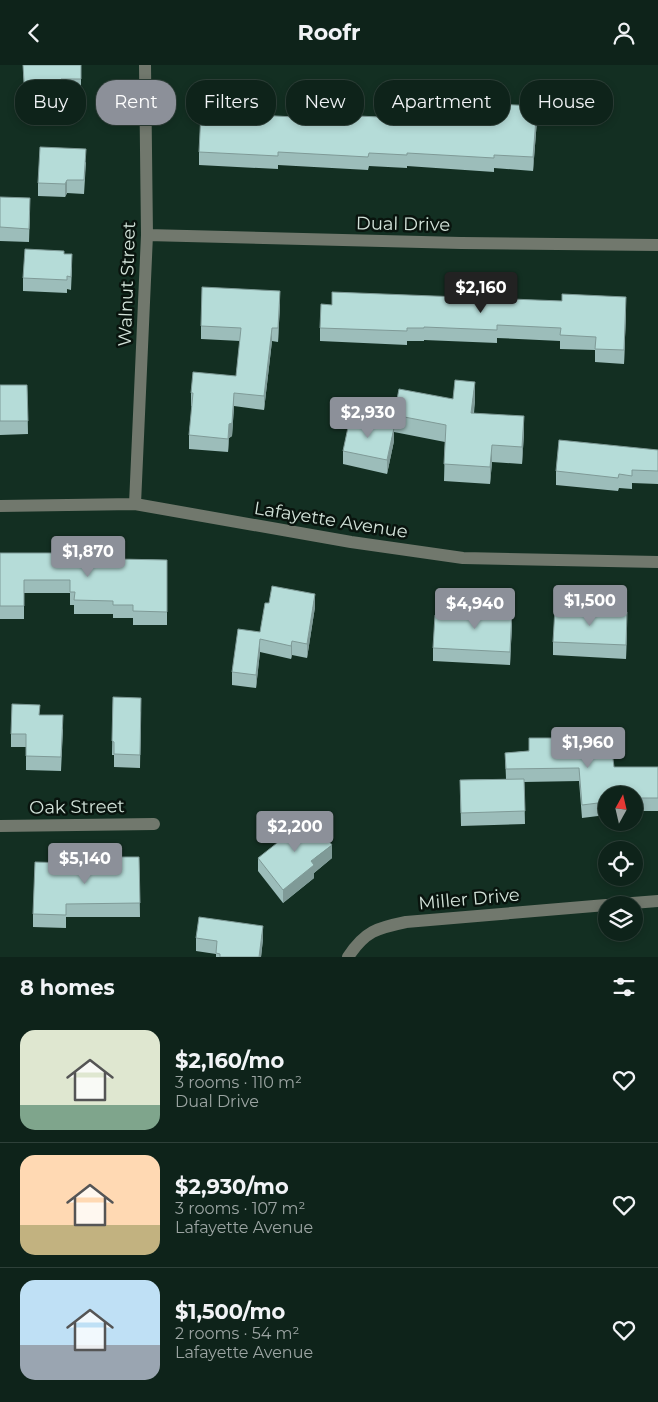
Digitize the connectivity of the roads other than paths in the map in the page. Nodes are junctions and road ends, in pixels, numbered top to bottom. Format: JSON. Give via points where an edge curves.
{"nodes":[{"id":1,"x":145,"y":65,"type":"edge"},
{"id":2,"x":147,"y":235,"type":"junction"},
{"id":3,"x":658,"y":245,"type":"edge"},
{"id":4,"x":136,"y":505,"type":"junction"},
{"id":5,"x":0,"y":506,"type":"edge"},
{"id":6,"x":658,"y":562,"type":"edge"},
{"id":7,"x":154,"y":824,"type":"dead end"},
{"id":8,"x":0,"y":826,"type":"edge"},
{"id":9,"x":658,"y":901,"type":"edge"},
{"id":10,"x":643,"y":902,"type":"edge"},
{"id":11,"x":598,"y":906,"type":"edge"},
{"id":12,"x":348,"y":957,"type":"edge"}],
"edges":[{"from":1,"to":2,"type":"street","name":"Walnut Street"},
{"from":2,"to":3,"type":"street","name":"Dual Drive"},
{"from":2,"to":4,"type":"street","name":"Walnut Street"},
{"from":4,"to":5,"type":"street","name":"Lafayette Avenue"},
{"from":4,"to":6,"type":"street","name":"Lafayette Avenue","via":[[462,558]]},
{"from":7,"to":8,"type":"street","name":"Oak Street"},
{"from":9,"to":10,"type":"street","name":"Miller Drive"},
{"from":11,"to":12,"type":"street","name":"Miller Drive","via":[[406,922],[367,934]]}]}
